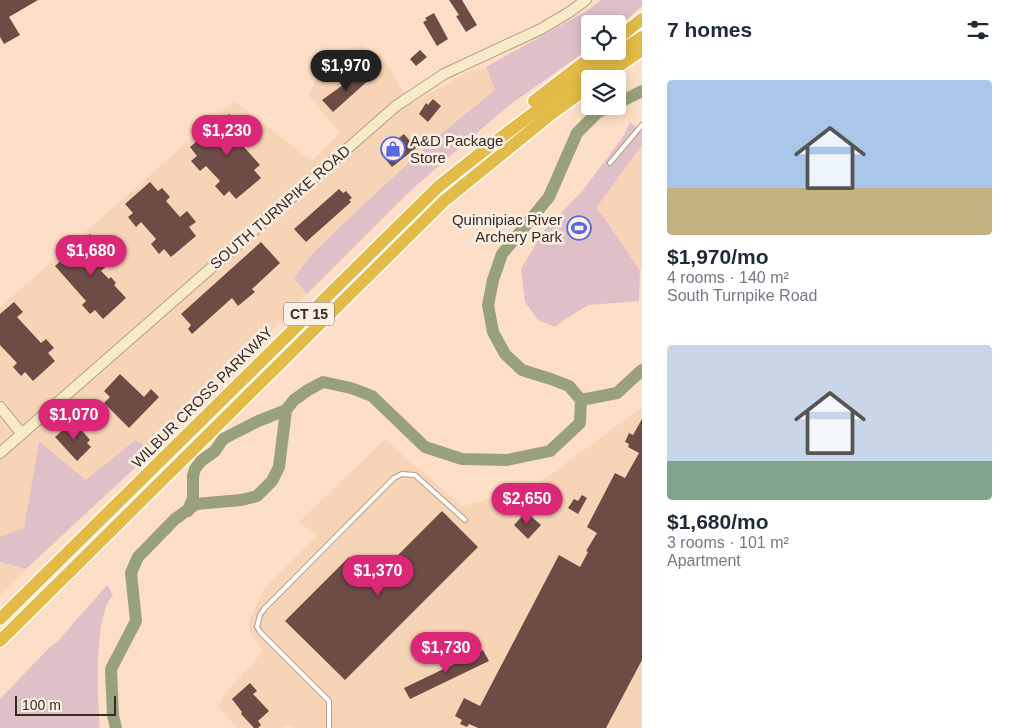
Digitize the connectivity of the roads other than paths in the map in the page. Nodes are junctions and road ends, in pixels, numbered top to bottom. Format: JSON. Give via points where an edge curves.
{"nodes":[{"id":1,"x":586,"y":0,"type":"edge"},
{"id":2,"x":642,"y":19,"type":"edge"},
{"id":3,"x":626,"y":32,"type":"edge"},
{"id":4,"x":642,"y":37,"type":"edge"},
{"id":5,"x":642,"y":50,"type":"edge"},
{"id":6,"x":642,"y":56,"type":"edge"},
{"id":7,"x":587,"y":60,"type":"edge"},
{"id":8,"x":619,"y":66,"type":"junction"},
{"id":9,"x":613,"y":70,"type":"edge"},
{"id":10,"x":581,"y":93,"type":"edge"},
{"id":11,"x":642,"y":125,"type":"edge"},
{"id":12,"x":494,"y":142,"type":"junction"},
{"id":13,"x":610,"y":163,"type":"dead end"},
{"id":14,"x":0,"y":406,"type":"edge"},
{"id":15,"x":22,"y":434,"type":"junction"},
{"id":16,"x":0,"y":453,"type":"edge"},
{"id":17,"x":465,"y":520,"type":"dead end"},
{"id":18,"x":0,"y":619,"type":"edge"},
{"id":19,"x":0,"y":641,"type":"edge"},
{"id":20,"x":330,"y":728,"type":"edge"}],
"edges":[{"from":1,"to":15,"type":"main road","name":"SOUTH TURNPIKE ROAD","via":[[541,29],[444,74],[396,106]]},
{"from":2,"to":3,"type":"highway"},
{"from":4,"to":12,"type":"highway","name":"WILBUR CROSS PARKWAY","number":"CT 15","via":[[586,73]]},
{"from":5,"to":8,"type":"highway"},
{"from":6,"to":8,"type":"highway"},
{"from":7,"to":12,"type":"highway","via":[[522,111]]},
{"from":8,"to":9,"type":"highway"},
{"from":10,"to":19,"type":"highway","name":"WILBUR CROSS PARKWAY","number":"CT 15","via":[[444,201]]},
{"from":11,"to":13,"type":"lane"},
{"from":12,"to":18,"type":"highway","name":"WILBUR CROSS PARKWAY","number":"CT 15","via":[[431,194]]},
{"from":14,"to":15,"type":"main road"},
{"from":15,"to":16,"type":"main road","name":"SOUTH TURNPIKE ROAD"},
{"from":17,"to":20,"type":"lane","via":[[415,475],[402,474],[394,478],[260,615],[258,627],[261,633],[329,701]]}]}
